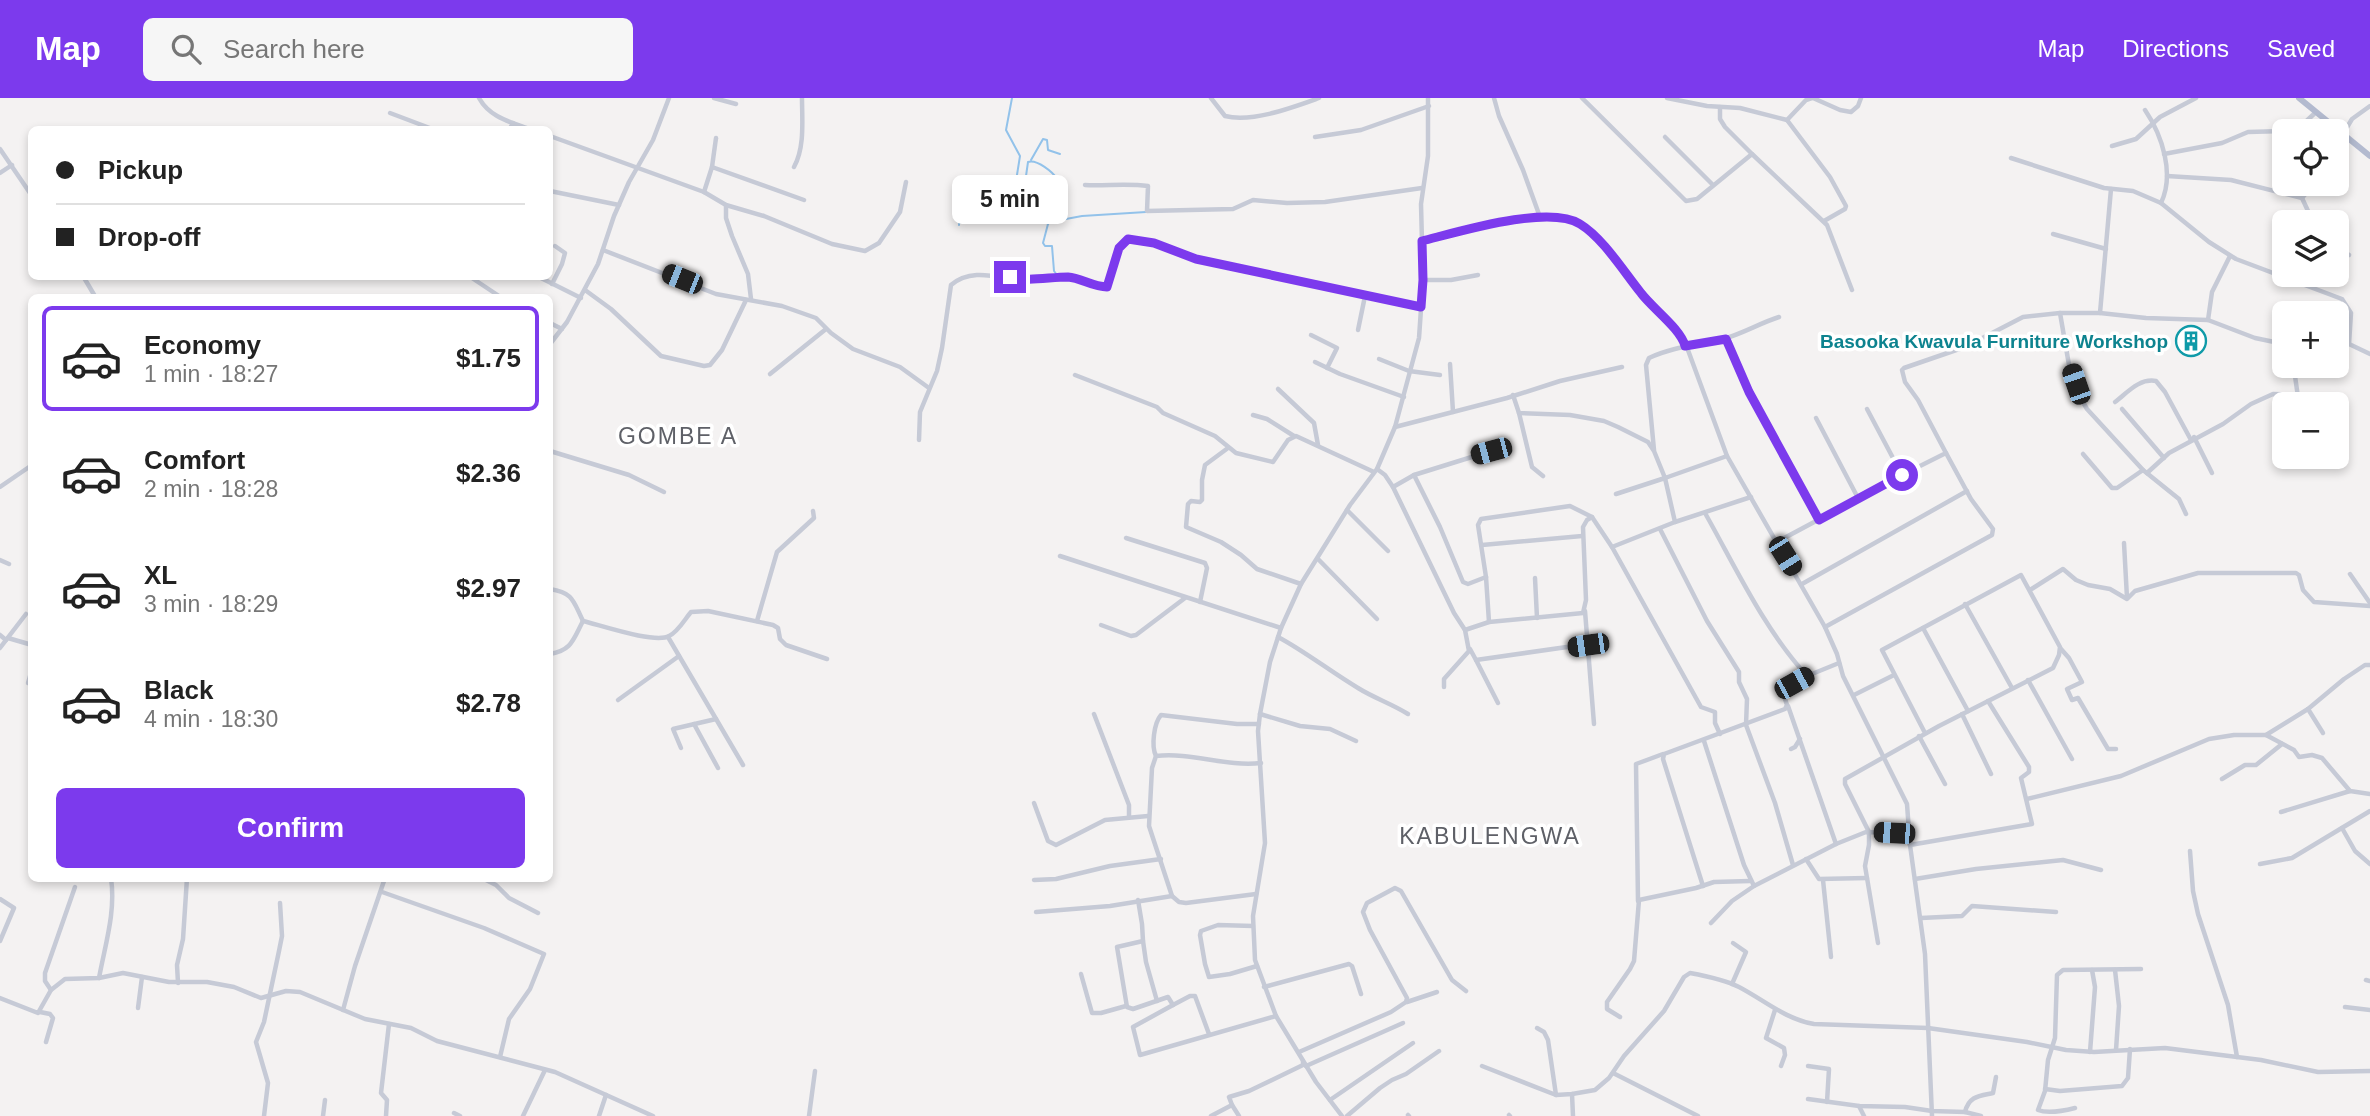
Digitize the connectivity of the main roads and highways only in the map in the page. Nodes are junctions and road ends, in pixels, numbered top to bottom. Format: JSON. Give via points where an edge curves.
{"nodes":[{"id":1,"x":2300,"y":98,"type":"edge"},
{"id":2,"x":2370,"y":156,"type":"edge"}],
"edges":[{"from":1,"to":2,"type":"main road"}]}
